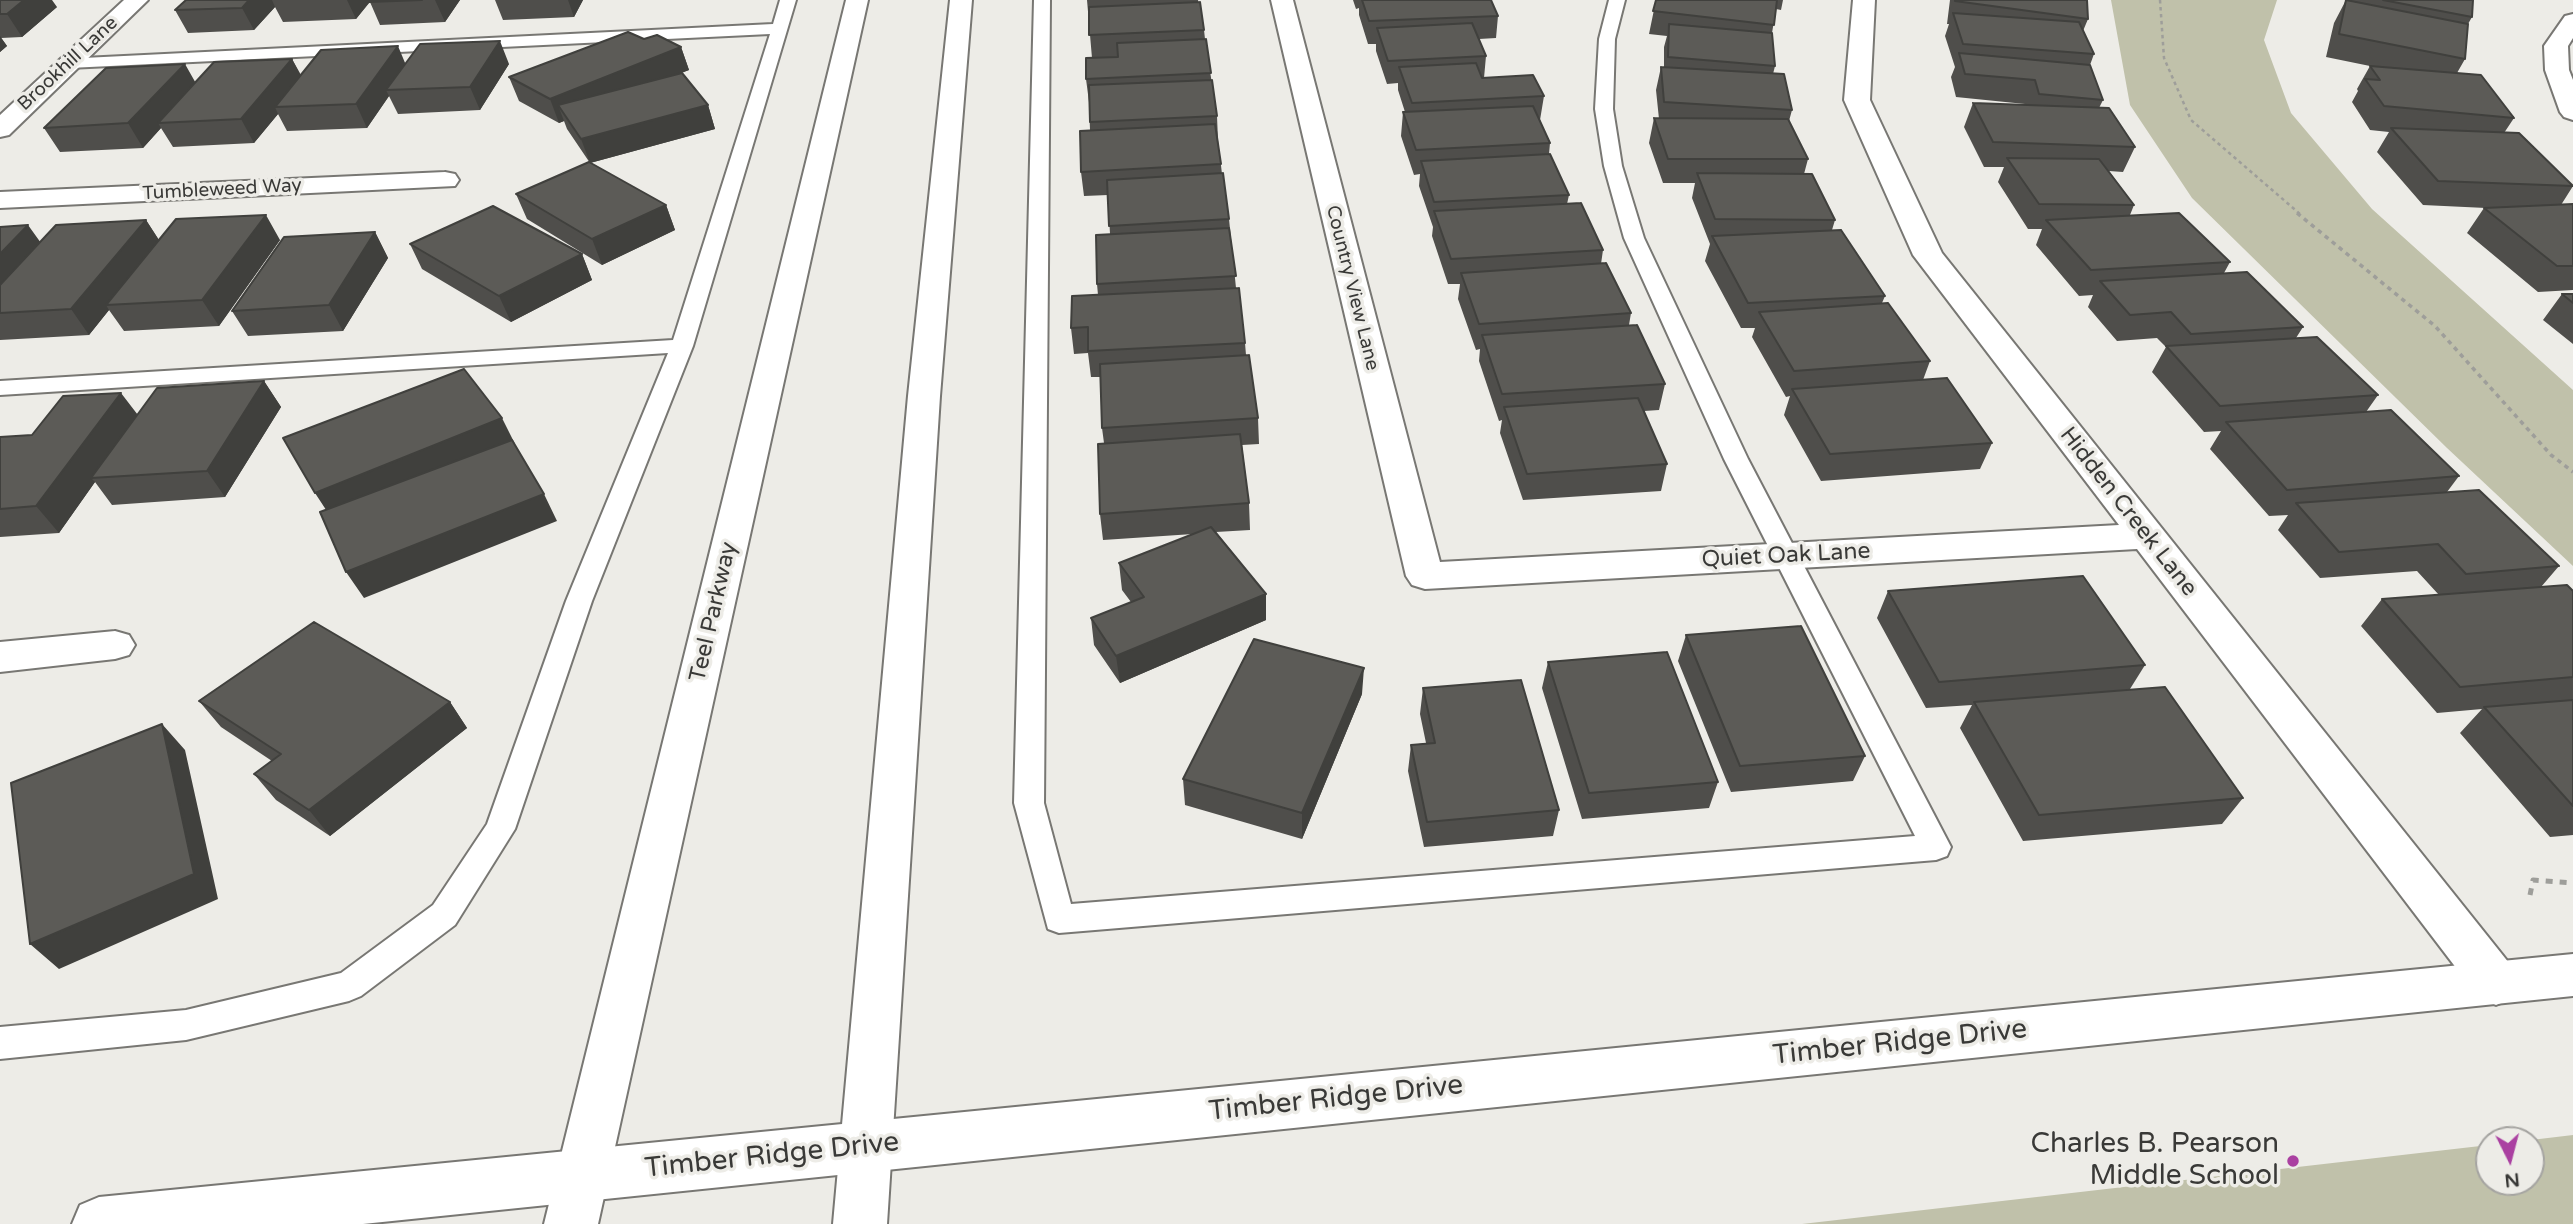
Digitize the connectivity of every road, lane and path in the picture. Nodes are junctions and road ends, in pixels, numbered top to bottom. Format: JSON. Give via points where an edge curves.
{"nodes":[{"id":1,"x":137,"y":0,"type":"edge"},
{"id":2,"x":788,"y":0,"type":"edge"},
{"id":3,"x":857,"y":0,"type":"edge"},
{"id":4,"x":961,"y":0,"type":"edge"},
{"id":5,"x":1042,"y":0,"type":"edge"},
{"id":6,"x":1282,"y":0,"type":"edge"},
{"id":7,"x":1617,"y":0,"type":"edge"},
{"id":8,"x":1864,"y":0,"type":"edge"},
{"id":9,"x":2160,"y":0,"type":"edge"},
{"id":10,"x":2573,"y":21,"type":"edge"},
{"id":11,"x":778,"y":29,"type":"junction"},
{"id":12,"x":69,"y":64,"type":"junction"},
{"id":13,"x":2573,"y":112,"type":"edge"},
{"id":14,"x":0,"y":129,"type":"edge"},
{"id":15,"x":445,"y":180,"type":"dead end"},
{"id":16,"x":0,"y":200,"type":"edge"},
{"id":17,"x":682,"y":346,"type":"junction"},
{"id":18,"x":0,"y":388,"type":"edge"},
{"id":19,"x":2573,"y":472,"type":"edge"},
{"id":20,"x":2147,"y":536,"type":"junction"},
{"id":21,"x":1786,"y":556,"type":"junction"},
{"id":22,"x":1425,"y":576,"type":"joint"},
{"id":23,"x":115,"y":645,"type":"dead end"},
{"id":24,"x":0,"y":657,"type":"edge"},
{"id":25,"x":2573,"y":883,"type":"edge"},
{"id":26,"x":2530,"y":895,"type":"dead end"},
{"id":27,"x":2573,"y":975,"type":"edge"},
{"id":28,"x":2496,"y":983,"type":"junction"},
{"id":29,"x":0,"y":1043,"type":"edge"},
{"id":30,"x":867,"y":1147,"type":"junction"},
{"id":31,"x":577,"y":1200,"type":"edge"},
{"id":32,"x":99,"y":1224,"type":"edge"},
{"id":33,"x":860,"y":1224,"type":"edge"}],
"edges":[{"from":1,"to":12,"type":"street","name":"Brookhill Lane"},
{"from":2,"to":11,"type":"lane"},
{"from":3,"to":31,"type":"street","name":"Teel Parkway"},
{"from":4,"to":30,"type":"street","via":[[924,396]]},
{"from":5,"to":21,"type":"lane","via":[[1028,803],[1059,919],[1937,847]]},
{"from":6,"to":22,"type":"street","name":"Country View Lane"},
{"from":7,"to":21,"type":"lane","via":[[1607,39],[1604,109],[1613,166],[1634,238],[1735,459]]},
{"from":8,"to":20,"type":"street","name":"Hidden Creek Lane","via":[[1857,100],[1928,255]]},
{"from":9,"to":19,"type":"path","via":[[2164,58],[2192,120],[2435,326],[2551,455]]},
{"from":10,"to":13,"type":"street","via":[[2556,46],[2557,70]]},
{"from":11,"to":12,"type":"lane"},
{"from":11,"to":17,"type":"lane"},
{"from":12,"to":14,"type":"street","name":"Brookhill Lane"},
{"from":15,"to":16,"type":"street","name":"Tumbleweed Way"},
{"from":17,"to":18,"type":"lane"},
{"from":17,"to":29,"type":"lane","via":[[579,601],[499,829],[444,915],[349,986],[186,1025]]},
{"from":20,"to":21,"type":"street","name":"Quiet Oak Lane"},
{"from":20,"to":28,"type":"street","name":"Hidden Creek Lane"},
{"from":21,"to":22,"type":"street","name":"Quiet Oak Lane"},
{"from":23,"to":24,"type":"street"},
{"from":25,"to":26,"type":"path","via":[[2533,880]]},
{"from":27,"to":28,"type":"street","name":"Timber Ridge Drive"},
{"from":28,"to":30,"type":"street","name":"Timber Ridge Drive"},
{"from":30,"to":31,"type":"street","name":"Timber Ridge Drive"},
{"from":30,"to":33,"type":"street"},
{"from":31,"to":32,"type":"street","name":"Timber Ridge Drive"}]}
